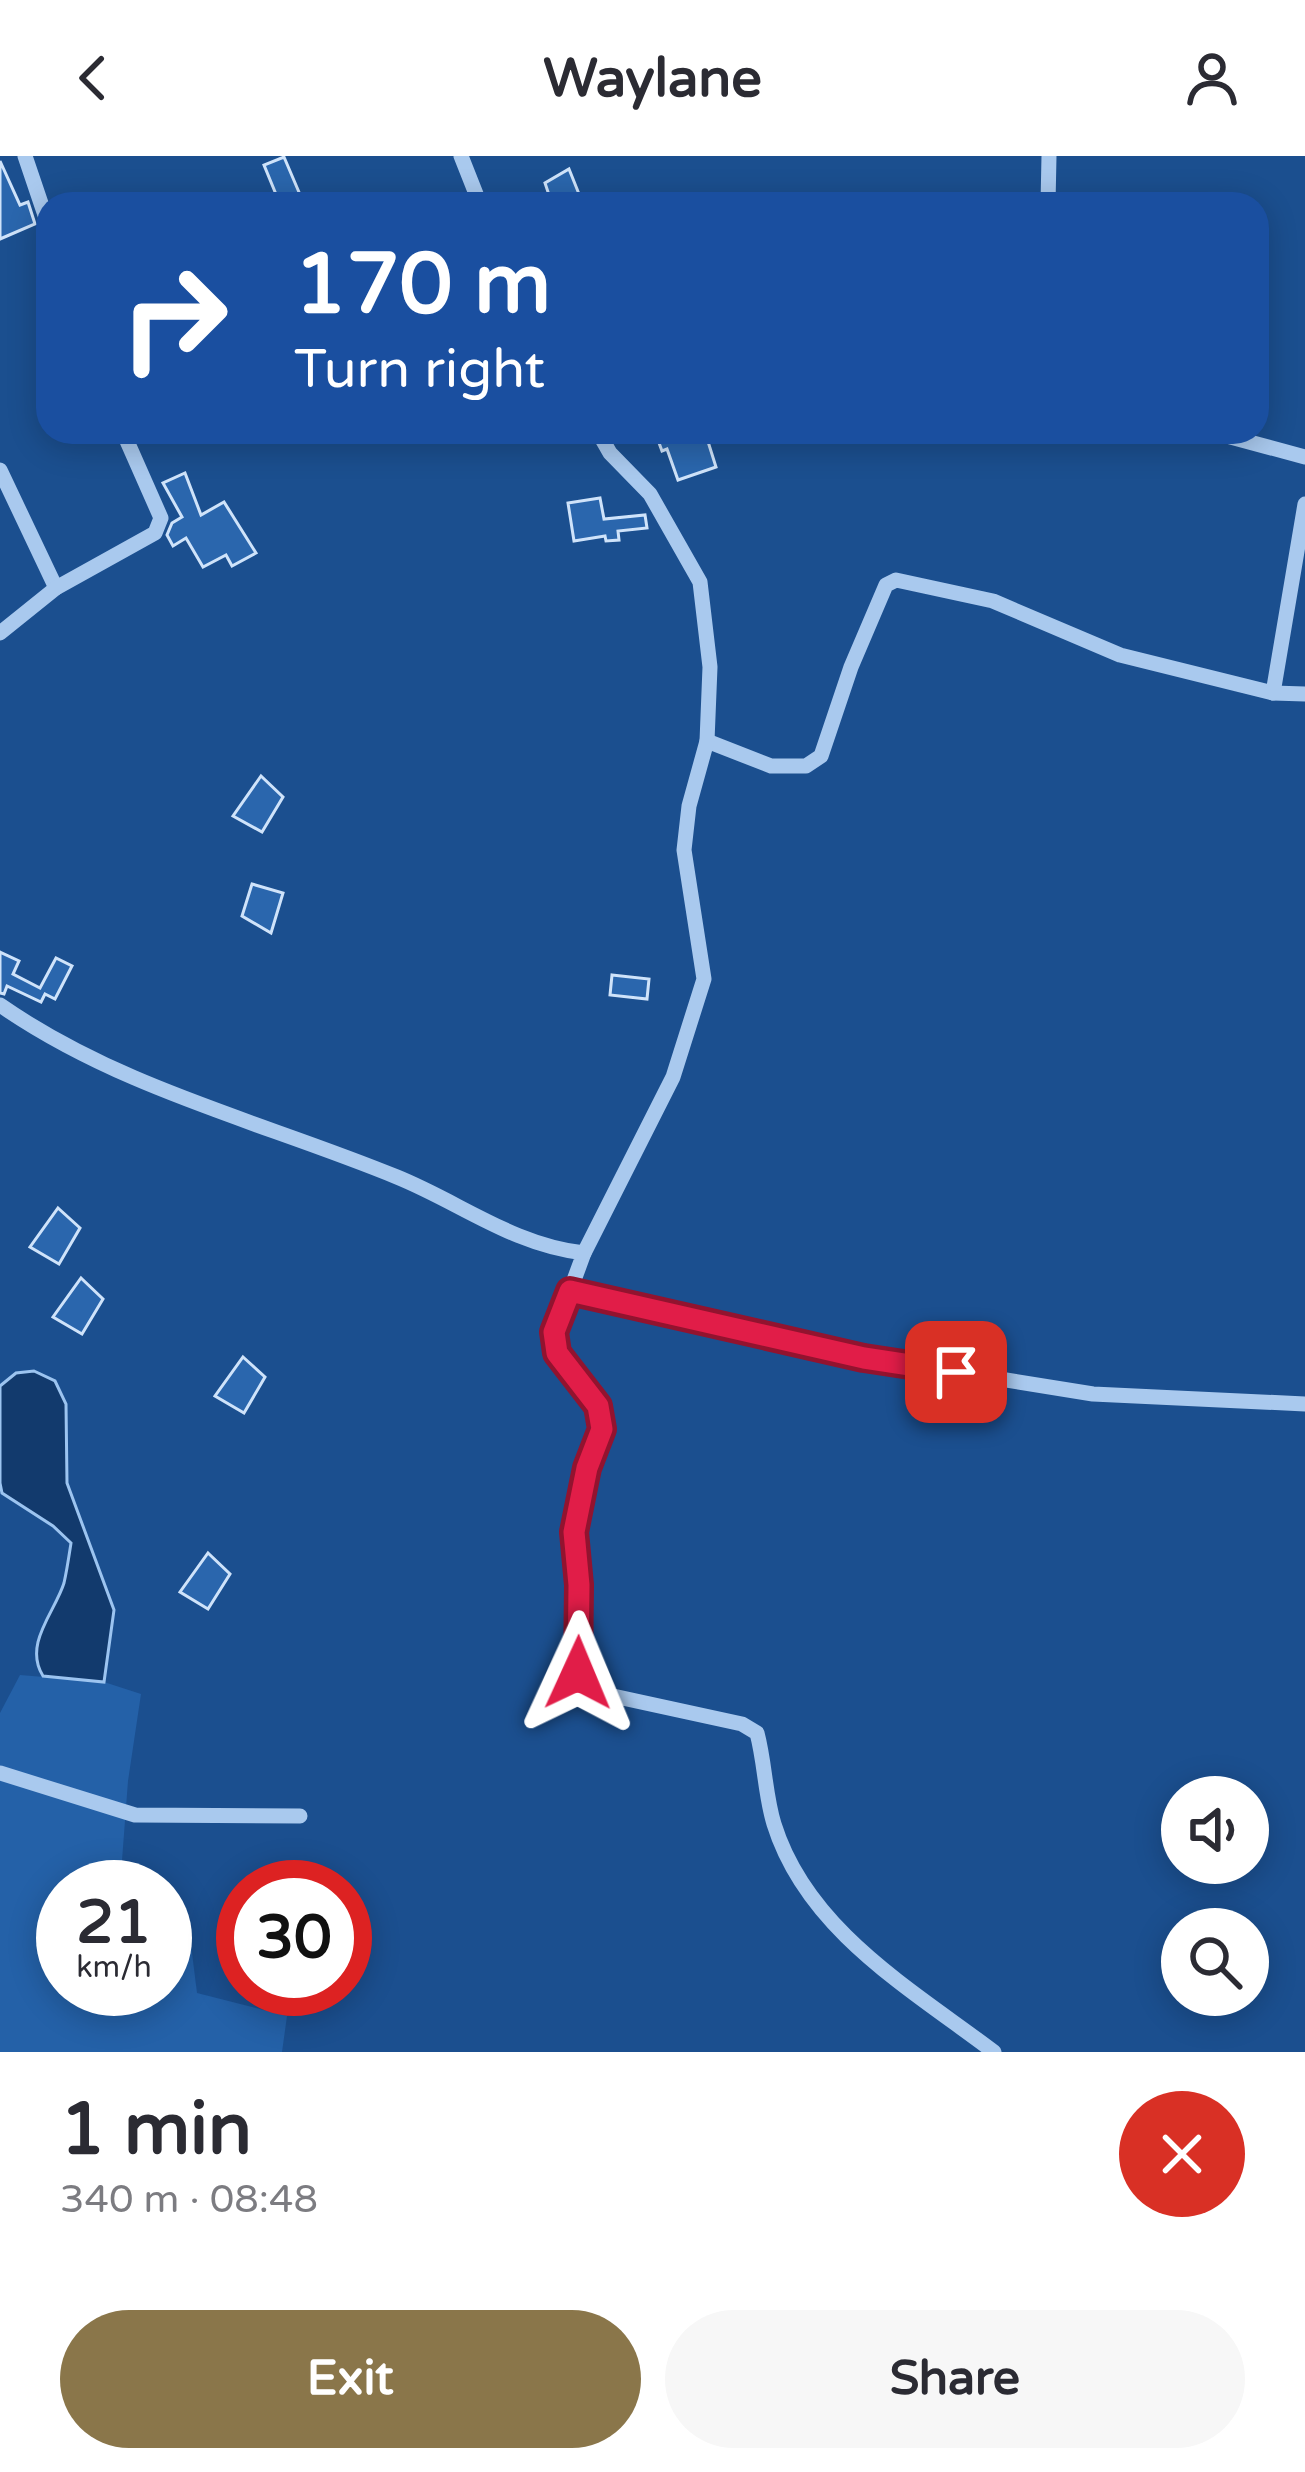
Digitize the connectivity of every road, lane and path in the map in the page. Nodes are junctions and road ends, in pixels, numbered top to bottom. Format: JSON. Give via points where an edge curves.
{"nodes":[{"id":1,"x":25,"y":156,"type":"edge"},
{"id":2,"x":461,"y":156,"type":"edge"},
{"id":3,"x":1049,"y":156,"type":"edge"},
{"id":4,"x":37,"y":192,"type":"edge"},
{"id":5,"x":475,"y":192,"type":"edge"},
{"id":6,"x":1048,"y":192,"type":"edge"},
{"id":7,"x":129,"y":444,"type":"edge"},
{"id":8,"x":605,"y":444,"type":"edge"},
{"id":9,"x":1255,"y":444,"type":"edge"},
{"id":10,"x":1305,"y":458,"type":"edge"},
{"id":11,"x":0,"y":470,"type":"edge"},
{"id":12,"x":1305,"y":503,"type":"edge"},
{"id":13,"x":56,"y":588,"type":"junction"},
{"id":14,"x":0,"y":633,"type":"edge"},
{"id":15,"x":1273,"y":693,"type":"junction"},
{"id":16,"x":1305,"y":694,"type":"edge"},
{"id":17,"x":707,"y":741,"type":"junction"},
{"id":18,"x":0,"y":1005,"type":"edge"},
{"id":19,"x":584,"y":1253,"type":"junction"},
{"id":20,"x":570,"y":1291,"type":"junction"},
{"id":21,"x":1305,"y":1404,"type":"edge"},
{"id":22,"x":0,"y":1773,"type":"edge"},
{"id":23,"x":300,"y":1816,"type":"dead end"},
{"id":24,"x":994,"y":2052,"type":"edge"}],
"edges":[{"from":1,"to":4,"type":"street"},
{"from":2,"to":5,"type":"street"},
{"from":3,"to":6,"type":"street"},
{"from":7,"to":13,"type":"street","via":[[160,524]]},
{"from":8,"to":17,"type":"street","via":[[650,494],[700,582],[710,667]]},
{"from":9,"to":10,"type":"street"},
{"from":11,"to":13,"type":"street"},
{"from":12,"to":15,"type":"street"},
{"from":13,"to":14,"type":"street"},
{"from":15,"to":16,"type":"street"},
{"from":15,"to":17,"type":"street","via":[[1120,655],[993,602],[896,580],[886,585],[820,756],[806,766],[771,766]]},
{"from":17,"to":19,"type":"street","via":[[684,850],[704,979],[673,1077]]},
{"from":18,"to":19,"type":"street","via":[[46,1037],[147,1085],[401,1178],[536,1244]]},
{"from":19,"to":20,"type":"street"},
{"from":20,"to":21,"type":"street","via":[[864,1358],[1094,1394]]},
{"from":20,"to":24,"type":"street","via":[[554,1332],[557,1353],[598,1406],[602,1429],[574,1532],[583,1682],[757,1733],[774,1824],[804,1888],[849,1942]]},
{"from":22,"to":23,"type":"street","via":[[135,1815]]}]}
